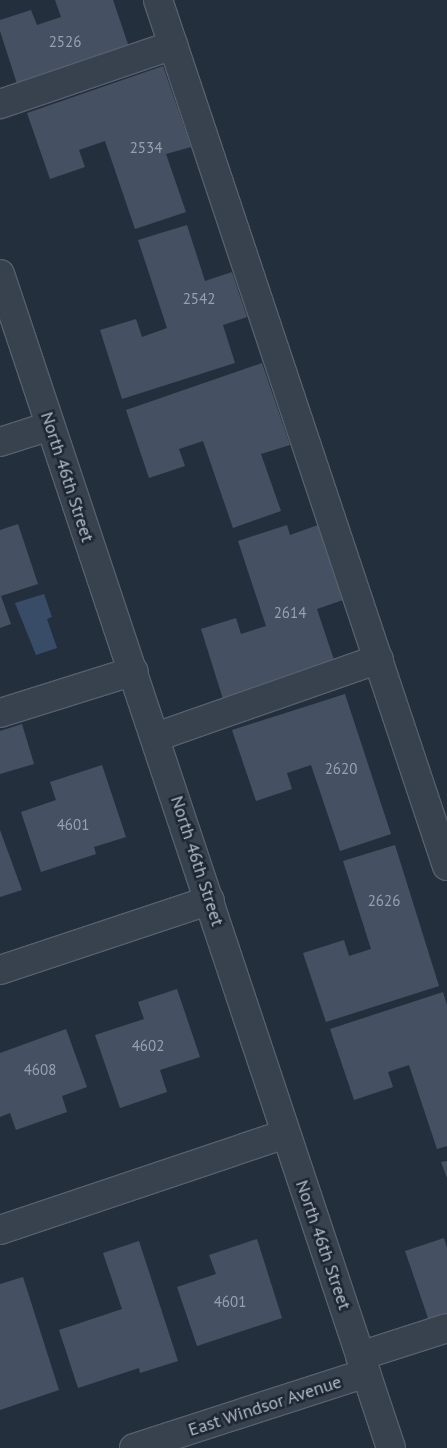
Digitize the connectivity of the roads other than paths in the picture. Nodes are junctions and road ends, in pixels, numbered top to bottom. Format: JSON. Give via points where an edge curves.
{"nodes":[{"id":1,"x":158,"y":0,"type":"edge"},
{"id":2,"x":173,"y":45,"type":"junction"},
{"id":3,"x":0,"y":104,"type":"edge"},
{"id":4,"x":0,"y":274,"type":"edge"},
{"id":5,"x":50,"y":426,"type":"junction"},
{"id":6,"x":0,"y":442,"type":"edge"},
{"id":7,"x":379,"y":660,"type":"junction"},
{"id":8,"x":134,"y":671,"type":"junction"},
{"id":9,"x":0,"y":713,"type":"edge"},
{"id":10,"x":156,"y":737,"type":"junction"},
{"id":11,"x":447,"y":866,"type":"edge"},
{"id":12,"x":210,"y":900,"type":"junction"},
{"id":13,"x":0,"y":970,"type":"edge"},
{"id":14,"x":285,"y":1134,"type":"junction"},
{"id":15,"x":0,"y":1230,"type":"edge"},
{"id":16,"x":447,"y":1328,"type":"edge"},
{"id":17,"x":363,"y":1364,"type":"junction"},
{"id":18,"x":134,"y":1448,"type":"edge"},
{"id":19,"x":391,"y":1448,"type":"edge"}],
"edges":[{"from":1,"to":2,"type":"street"},
{"from":2,"to":3,"type":"street"},
{"from":2,"to":7,"type":"street"},
{"from":4,"to":5,"type":"street","name":"North 46th Street"},
{"from":5,"to":6,"type":"street"},
{"from":5,"to":8,"type":"street","name":"North 46th Street"},
{"from":7,"to":10,"type":"street"},
{"from":7,"to":11,"type":"street"},
{"from":8,"to":9,"type":"street"},
{"from":8,"to":10,"type":"street","name":"North 46th Street"},
{"from":10,"to":12,"type":"street","name":"North 46th Street"},
{"from":12,"to":13,"type":"street"},
{"from":12,"to":14,"type":"street","name":"North 46th Street"},
{"from":14,"to":15,"type":"street"},
{"from":14,"to":17,"type":"street","name":"North 46th Street"},
{"from":16,"to":17,"type":"street","name":"East Windsor Avenue"},
{"from":17,"to":18,"type":"street","name":"East Windsor Avenue"},
{"from":17,"to":19,"type":"street","name":"North 46th Street"}]}
